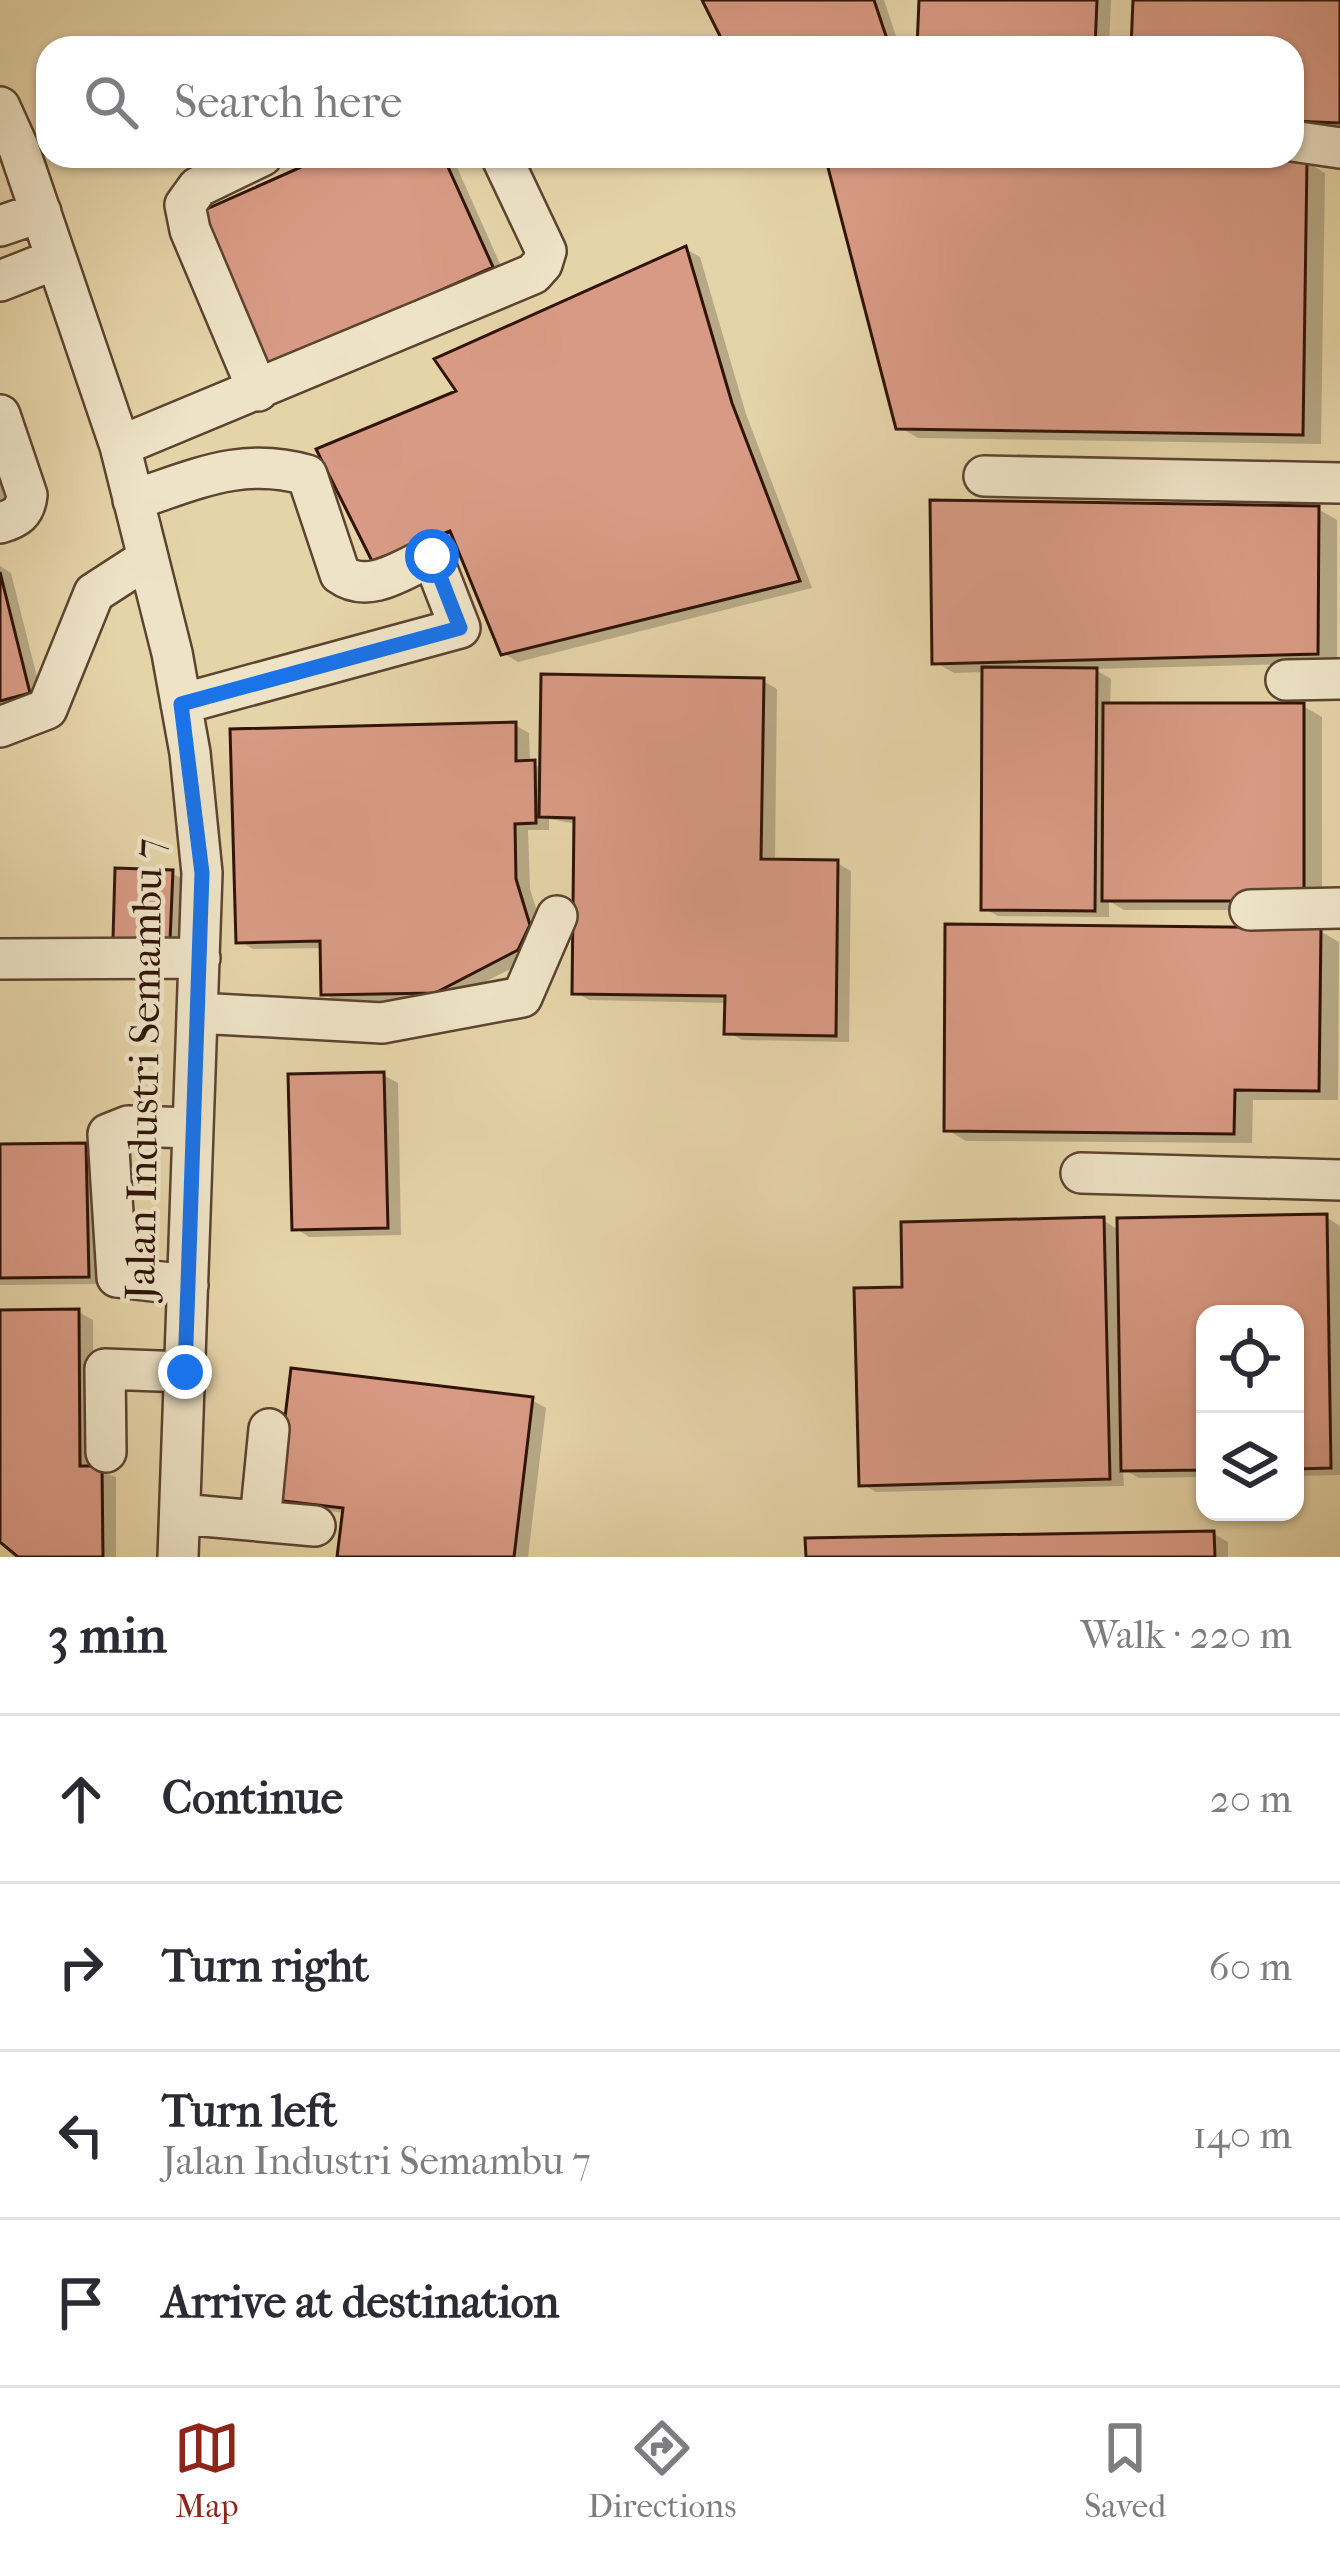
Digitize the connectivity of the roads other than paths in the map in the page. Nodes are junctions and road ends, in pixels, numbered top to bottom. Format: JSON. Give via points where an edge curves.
{"nodes":[{"id":1,"x":0,"y":107,"type":"edge"},
{"id":2,"x":1304,"y":143,"type":"edge"},
{"id":3,"x":1340,"y":148,"type":"edge"},
{"id":4,"x":237,"y":168,"type":"edge"},
{"id":5,"x":507,"y":168,"type":"edge"},
{"id":6,"x":41,"y":212,"type":"junction"},
{"id":7,"x":0,"y":226,"type":"edge"},
{"id":8,"x":56,"y":259,"type":"junction"},
{"id":9,"x":0,"y":281,"type":"edge"},
{"id":10,"x":258,"y":391,"type":"junction"},
{"id":11,"x":0,"y":415,"type":"edge"},
{"id":12,"x":120,"y":446,"type":"junction"},
{"id":13,"x":984,"y":476,"type":"dead end"},
{"id":14,"x":1340,"y":483,"type":"edge"},
{"id":15,"x":134,"y":500,"type":"junction"},
{"id":16,"x":0,"y":523,"type":"edge"},
{"id":17,"x":148,"y":558,"type":"junction"},
{"id":18,"x":1340,"y":679,"type":"edge"},
{"id":19,"x":1286,"y":680,"type":"dead end"},
{"id":20,"x":181,"y":704,"type":"junction"},
{"id":21,"x":0,"y":727,"type":"edge"},
{"id":22,"x":1340,"y":908,"type":"edge"},
{"id":23,"x":1250,"y":910,"type":"dead end"},
{"id":24,"x":557,"y":916,"type":"dead end"},
{"id":25,"x":200,"y":958,"type":"junction"},
{"id":26,"x":0,"y":959,"type":"edge"},
{"id":27,"x":197,"y":1013,"type":"junction"},
{"id":28,"x":194,"y":1128,"type":"junction"},
{"id":29,"x":1081,"y":1173,"type":"dead end"},
{"id":30,"x":1340,"y":1180,"type":"edge"},
{"id":31,"x":188,"y":1285,"type":"junction"},
{"id":32,"x":185,"y":1372,"type":"junction"},
{"id":33,"x":269,"y":1429,"type":"dead end"},
{"id":34,"x":106,"y":1452,"type":"dead end"},
{"id":35,"x":180,"y":1514,"type":"junction"},
{"id":36,"x":260,"y":1521,"type":"junction"},
{"id":37,"x":315,"y":1526,"type":"dead end"},
{"id":38,"x":178,"y":1557,"type":"edge"}],
"edges":[{"from":1,"to":6,"type":"street","name":"Jalan Industri Semambu 7"},
{"from":2,"to":3,"type":"street"},
{"from":4,"to":10,"type":"street","via":[[198,187],[185,205]]},
{"from":5,"to":10,"type":"street","via":[[546,251],[533,274]]},
{"from":6,"to":7,"type":"street"},
{"from":6,"to":8,"type":"street","name":"Jalan Industri Semambu 7"},
{"from":8,"to":9,"type":"street"},
{"from":8,"to":12,"type":"street","name":"Jalan Industri Semambu 7"},
{"from":10,"to":12,"type":"street"},
{"from":11,"to":16,"type":"street","via":[[27,495],[17,518]]},
{"from":12,"to":15,"type":"street","name":"Jalan Industri Semambu 7"},
{"from":13,"to":14,"type":"street"},
{"from":15,"to":17,"type":"street","name":"Jalan Industri Semambu 7"},
{"from":15,"to":20,"type":"street","via":[[242,466],[307,475],[340,574],[372,583],[432,556],[460,628]]},
{"from":17,"to":20,"type":"street","name":"Jalan Industri Semambu 7"},
{"from":17,"to":21,"type":"street","via":[[94,593],[47,709]]},
{"from":18,"to":19,"type":"street"},
{"from":20,"to":25,"type":"street","name":"Jalan Industri Semambu 7","via":[[202,873]]},
{"from":22,"to":23,"type":"street"},
{"from":24,"to":27,"type":"street","via":[[522,997],[382,1023]]},
{"from":25,"to":26,"type":"street"},
{"from":25,"to":27,"type":"street","name":"Jalan Industri Semambu 7"},
{"from":27,"to":28,"type":"street","name":"Jalan Industri Semambu 7"},
{"from":28,"to":31,"type":"street","name":"Jalan Industri Semambu 7"},
{"from":28,"to":31,"type":"street","via":[[128,1126],[108,1134],[117,1277]]},
{"from":29,"to":30,"type":"street"},
{"from":31,"to":32,"type":"street","name":"Jalan Industri Semambu 7"},
{"from":32,"to":34,"type":"street","via":[[105,1360]]},
{"from":32,"to":35,"type":"street","name":"Jalan Industri Semambu 7"},
{"from":33,"to":36,"type":"street"},
{"from":35,"to":36,"type":"street"},
{"from":35,"to":38,"type":"street","name":"Jalan Industri Semambu 7"},
{"from":36,"to":37,"type":"street"}]}
